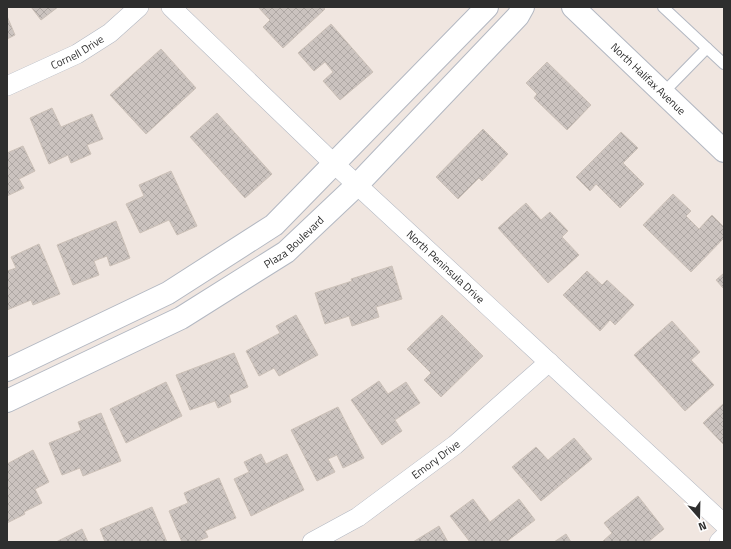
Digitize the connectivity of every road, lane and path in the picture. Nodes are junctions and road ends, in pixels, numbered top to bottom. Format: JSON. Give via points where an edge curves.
{"nodes":[{"id":1,"x":139,"y":7,"type":"edge"},
{"id":2,"x":170,"y":7,"type":"edge"},
{"id":3,"x":487,"y":7,"type":"edge"},
{"id":4,"x":523,"y":7,"type":"edge"},
{"id":5,"x":573,"y":7,"type":"edge"},
{"id":6,"x":663,"y":7,"type":"edge"},
{"id":7,"x":707,"y":48,"type":"junction"},
{"id":8,"x":724,"y":64,"type":"edge"},
{"id":9,"x":7,"y":86,"type":"edge"},
{"id":10,"x":663,"y":93,"type":"junction"},
{"id":11,"x":724,"y":151,"type":"edge"},
{"id":12,"x":334,"y":163,"type":"junction"},
{"id":13,"x":358,"y":184,"type":"junction"},
{"id":14,"x":549,"y":362,"type":"junction"},
{"id":15,"x":7,"y":370,"type":"edge"},
{"id":16,"x":7,"y":401,"type":"edge"},
{"id":17,"x":724,"y":524,"type":"edge"},
{"id":18,"x":724,"y":537,"type":"edge"},
{"id":19,"x":312,"y":542,"type":"edge"},
{"id":20,"x":719,"y":542,"type":"edge"}],
"edges":[{"from":1,"to":9,"type":"street","name":"Cornell Drive","via":[[110,33],[77,54]]},
{"from":2,"to":12,"type":"street","name":"North Peninsula Drive"},
{"from":3,"to":12,"type":"street"},
{"from":4,"to":13,"type":"street","name":"Plaza Boulevard","via":[[518,16]]},
{"from":5,"to":10,"type":"street","name":"North Halifax Avenue"},
{"from":6,"to":7,"type":"lane"},
{"from":7,"to":8,"type":"lane"},
{"from":7,"to":10,"type":"lane"},
{"from":10,"to":11,"type":"street","name":"North Halifax Avenue"},
{"from":12,"to":13,"type":"street","name":"North Peninsula Drive"},
{"from":12,"to":15,"type":"street","via":[[274,225],[174,289]]},
{"from":13,"to":14,"type":"street","name":"North Peninsula Drive"},
{"from":13,"to":16,"type":"street","name":"Plaza Boulevard","via":[[286,252],[181,318]]},
{"from":14,"to":17,"type":"street","name":"North Peninsula Drive"},
{"from":14,"to":19,"type":"street","name":"Emory Drive","via":[[455,445],[358,517]]},
{"from":18,"to":20,"type":"street"}]}
